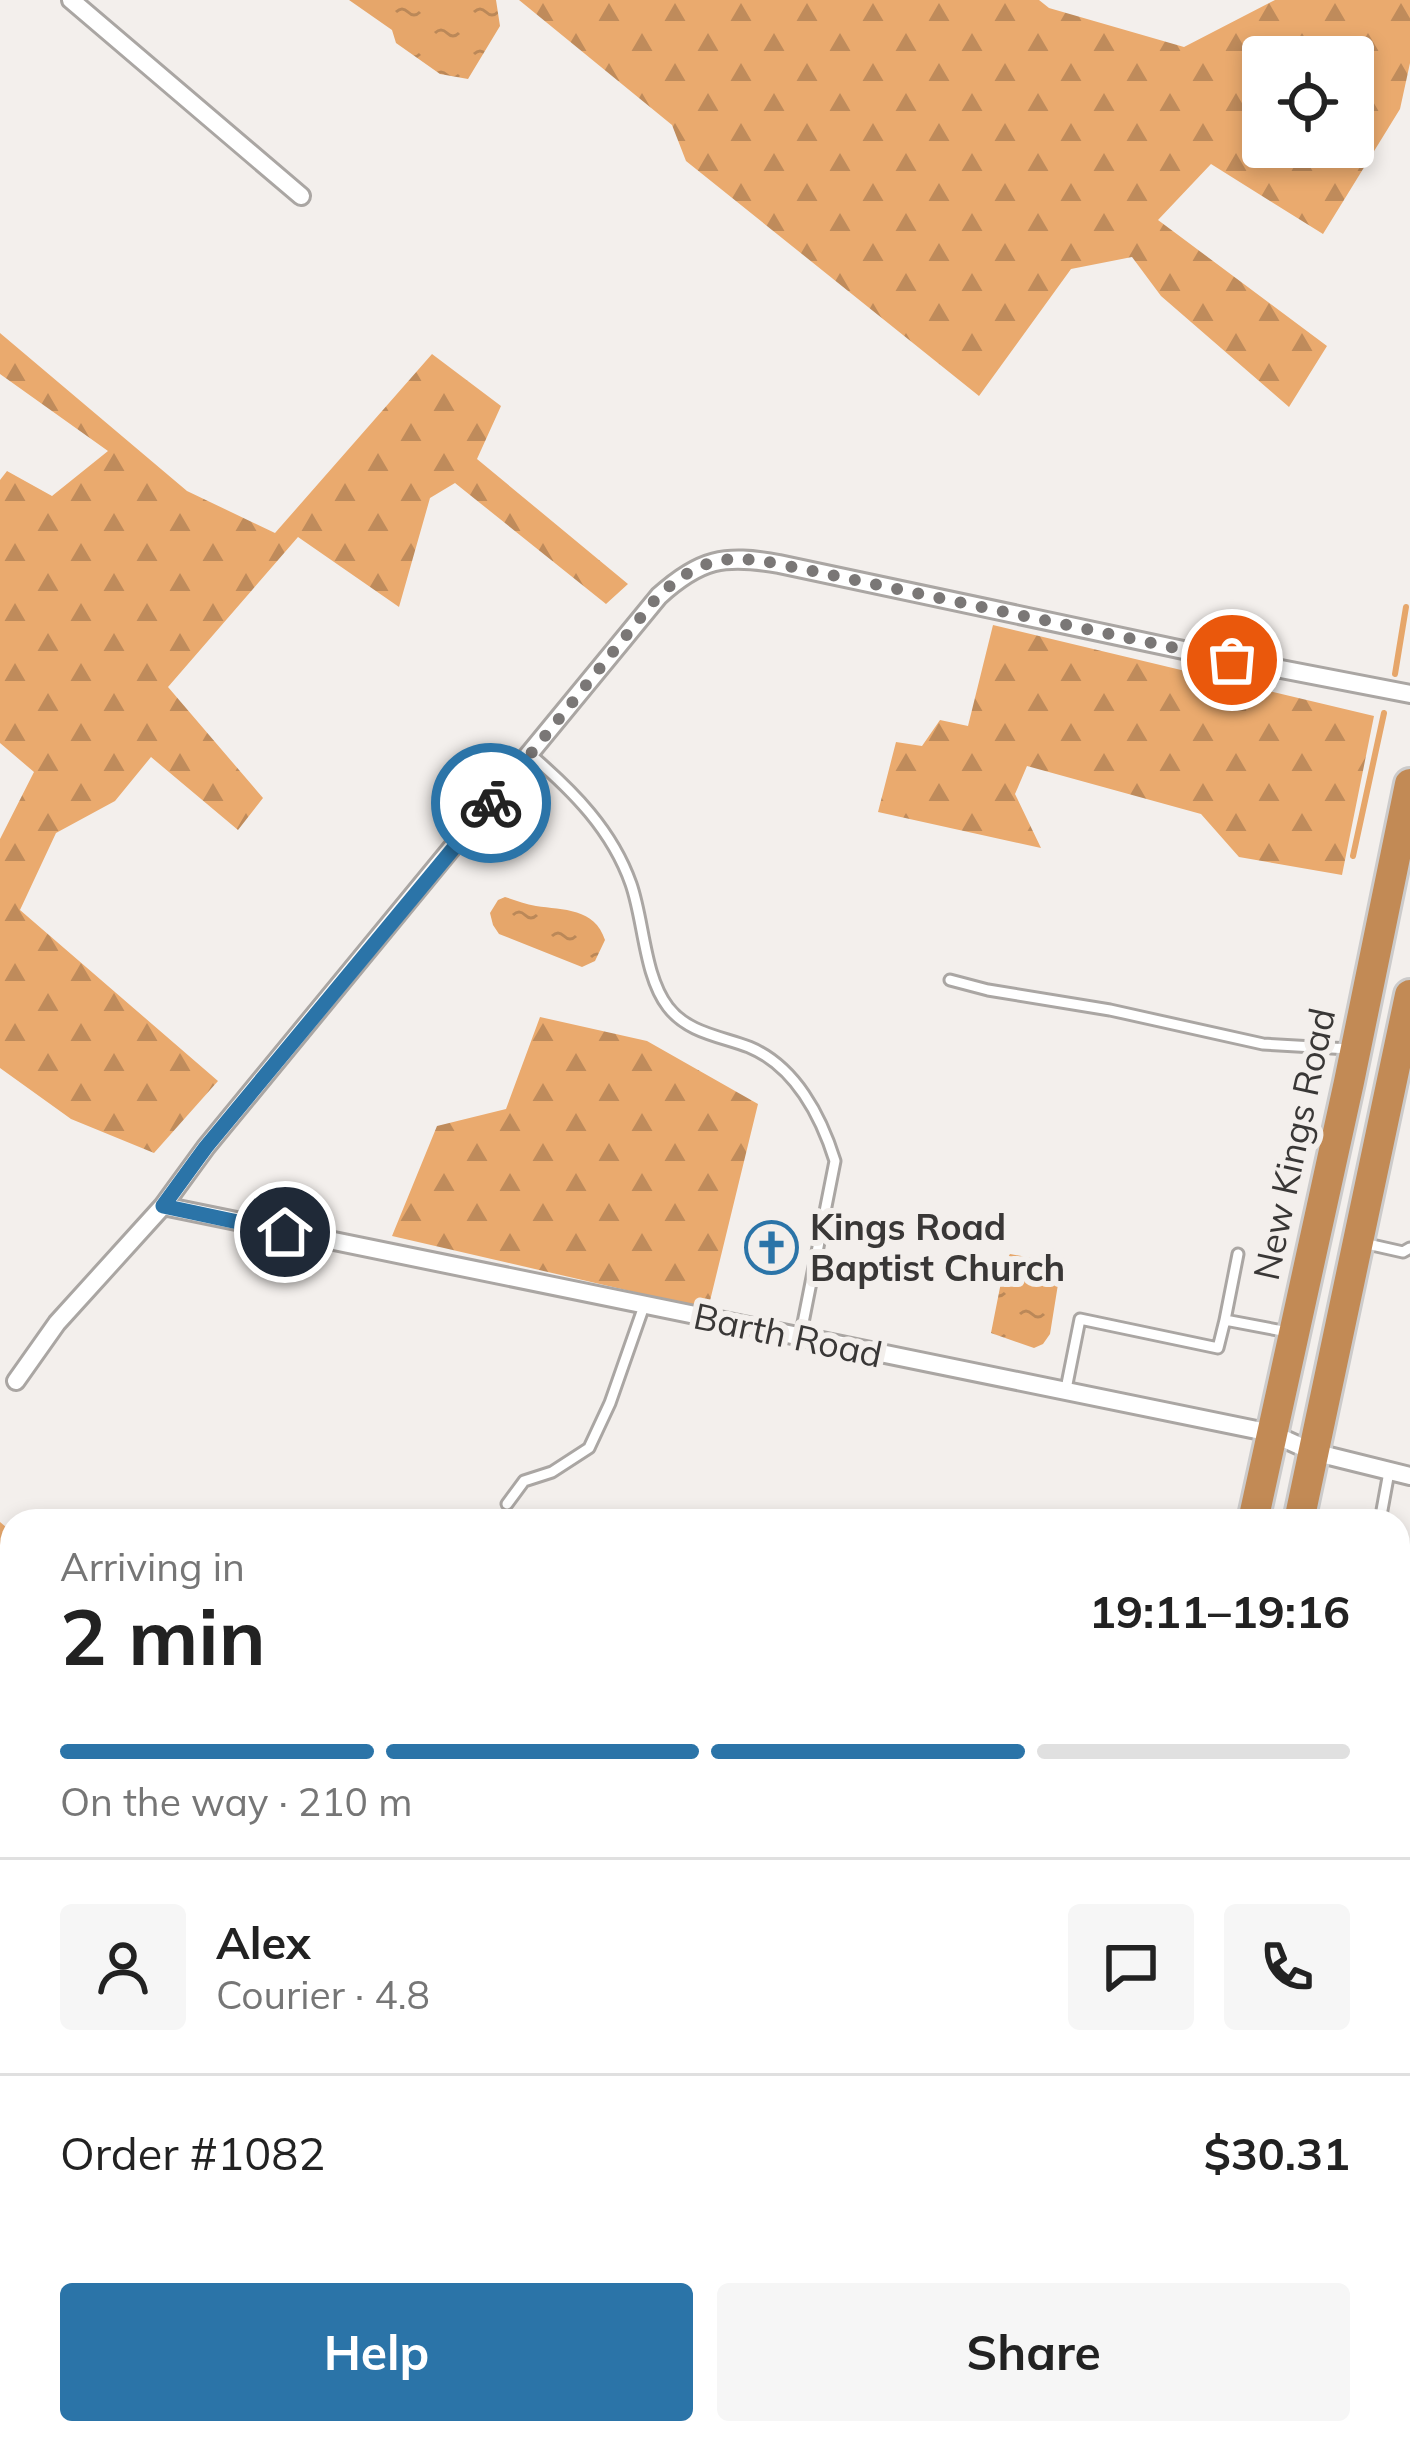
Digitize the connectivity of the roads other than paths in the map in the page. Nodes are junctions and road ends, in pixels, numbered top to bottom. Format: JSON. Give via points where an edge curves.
{"nodes":[{"id":1,"x":71,"y":0,"type":"edge"},
{"id":2,"x":301,"y":196,"type":"dead end"},
{"id":3,"x":1410,"y":694,"type":"edge"},
{"id":4,"x":531,"y":755,"type":"junction"},
{"id":5,"x":1410,"y":784,"type":"edge"},
{"id":6,"x":950,"y":980,"type":"dead end"},
{"id":7,"x":1410,"y":995,"type":"edge"},
{"id":8,"x":1355,"y":1049,"type":"junction"},
{"id":9,"x":163,"y":1206,"type":"junction"},
{"id":10,"x":1358,"y":1241,"type":"junction"},
{"id":11,"x":1410,"y":1248,"type":"edge"},
{"id":12,"x":1238,"y":1254,"type":"dead end"},
{"id":13,"x":644,"y":1306,"type":"junction"},
{"id":14,"x":1225,"y":1320,"type":"junction"},
{"id":15,"x":1293,"y":1333,"type":"junction"},
{"id":16,"x":800,"y":1338,"type":"junction"},
{"id":17,"x":16,"y":1382,"type":"dead end"},
{"id":18,"x":1066,"y":1390,"type":"junction"},
{"id":19,"x":1271,"y":1433,"type":"junction"},
{"id":20,"x":1313,"y":1452,"type":"junction"},
{"id":21,"x":1389,"y":1472,"type":"junction"},
{"id":22,"x":1410,"y":1476,"type":"edge"},
{"id":23,"x":507,"y":1504,"type":"dead end"},
{"id":24,"x":1255,"y":1509,"type":"edge"},
{"id":25,"x":1301,"y":1509,"type":"edge"},
{"id":26,"x":1382,"y":1509,"type":"edge"}],
"edges":[{"from":1,"to":2,"type":"street"},
{"from":3,"to":4,"type":"street","via":[[726,558],[658,596]]},
{"from":4,"to":9,"type":"street"},
{"from":4,"to":16,"type":"lane","via":[[570,788],[618,853],[671,1013],[774,1061],[816,1114],[835,1161]]},
{"from":5,"to":8,"type":"highway","name":"New Kings Road"},
{"from":6,"to":8,"type":"lane","via":[[1263,1044]]},
{"from":7,"to":10,"type":"highway"},
{"from":8,"to":15,"type":"highway","name":"New Kings Road"},
{"from":9,"to":13,"type":"street","name":"Barth Road"},
{"from":9,"to":17,"type":"street","via":[[56,1323]]},
{"from":10,"to":11,"type":"lane"},
{"from":10,"to":20,"type":"highway"},
{"from":12,"to":14,"type":"lane"},
{"from":13,"to":16,"type":"street","name":"Barth Road"},
{"from":13,"to":23,"type":"lane","via":[[589,1448],[524,1481]]},
{"from":14,"to":15,"type":"lane"},
{"from":14,"to":18,"type":"lane","via":[[1218,1348],[1080,1319]]},
{"from":15,"to":19,"type":"highway","name":"New Kings Road"},
{"from":16,"to":18,"type":"street","name":"Barth Road"},
{"from":18,"to":19,"type":"street","name":"Barth Road"},
{"from":19,"to":20,"type":"street","name":"Barth Road"},
{"from":19,"to":24,"type":"highway","name":"New Kings Road"},
{"from":20,"to":21,"type":"street","name":"Barth Road"},
{"from":20,"to":25,"type":"highway"},
{"from":21,"to":22,"type":"street","name":"Barth Road"},
{"from":21,"to":26,"type":"lane"}]}
